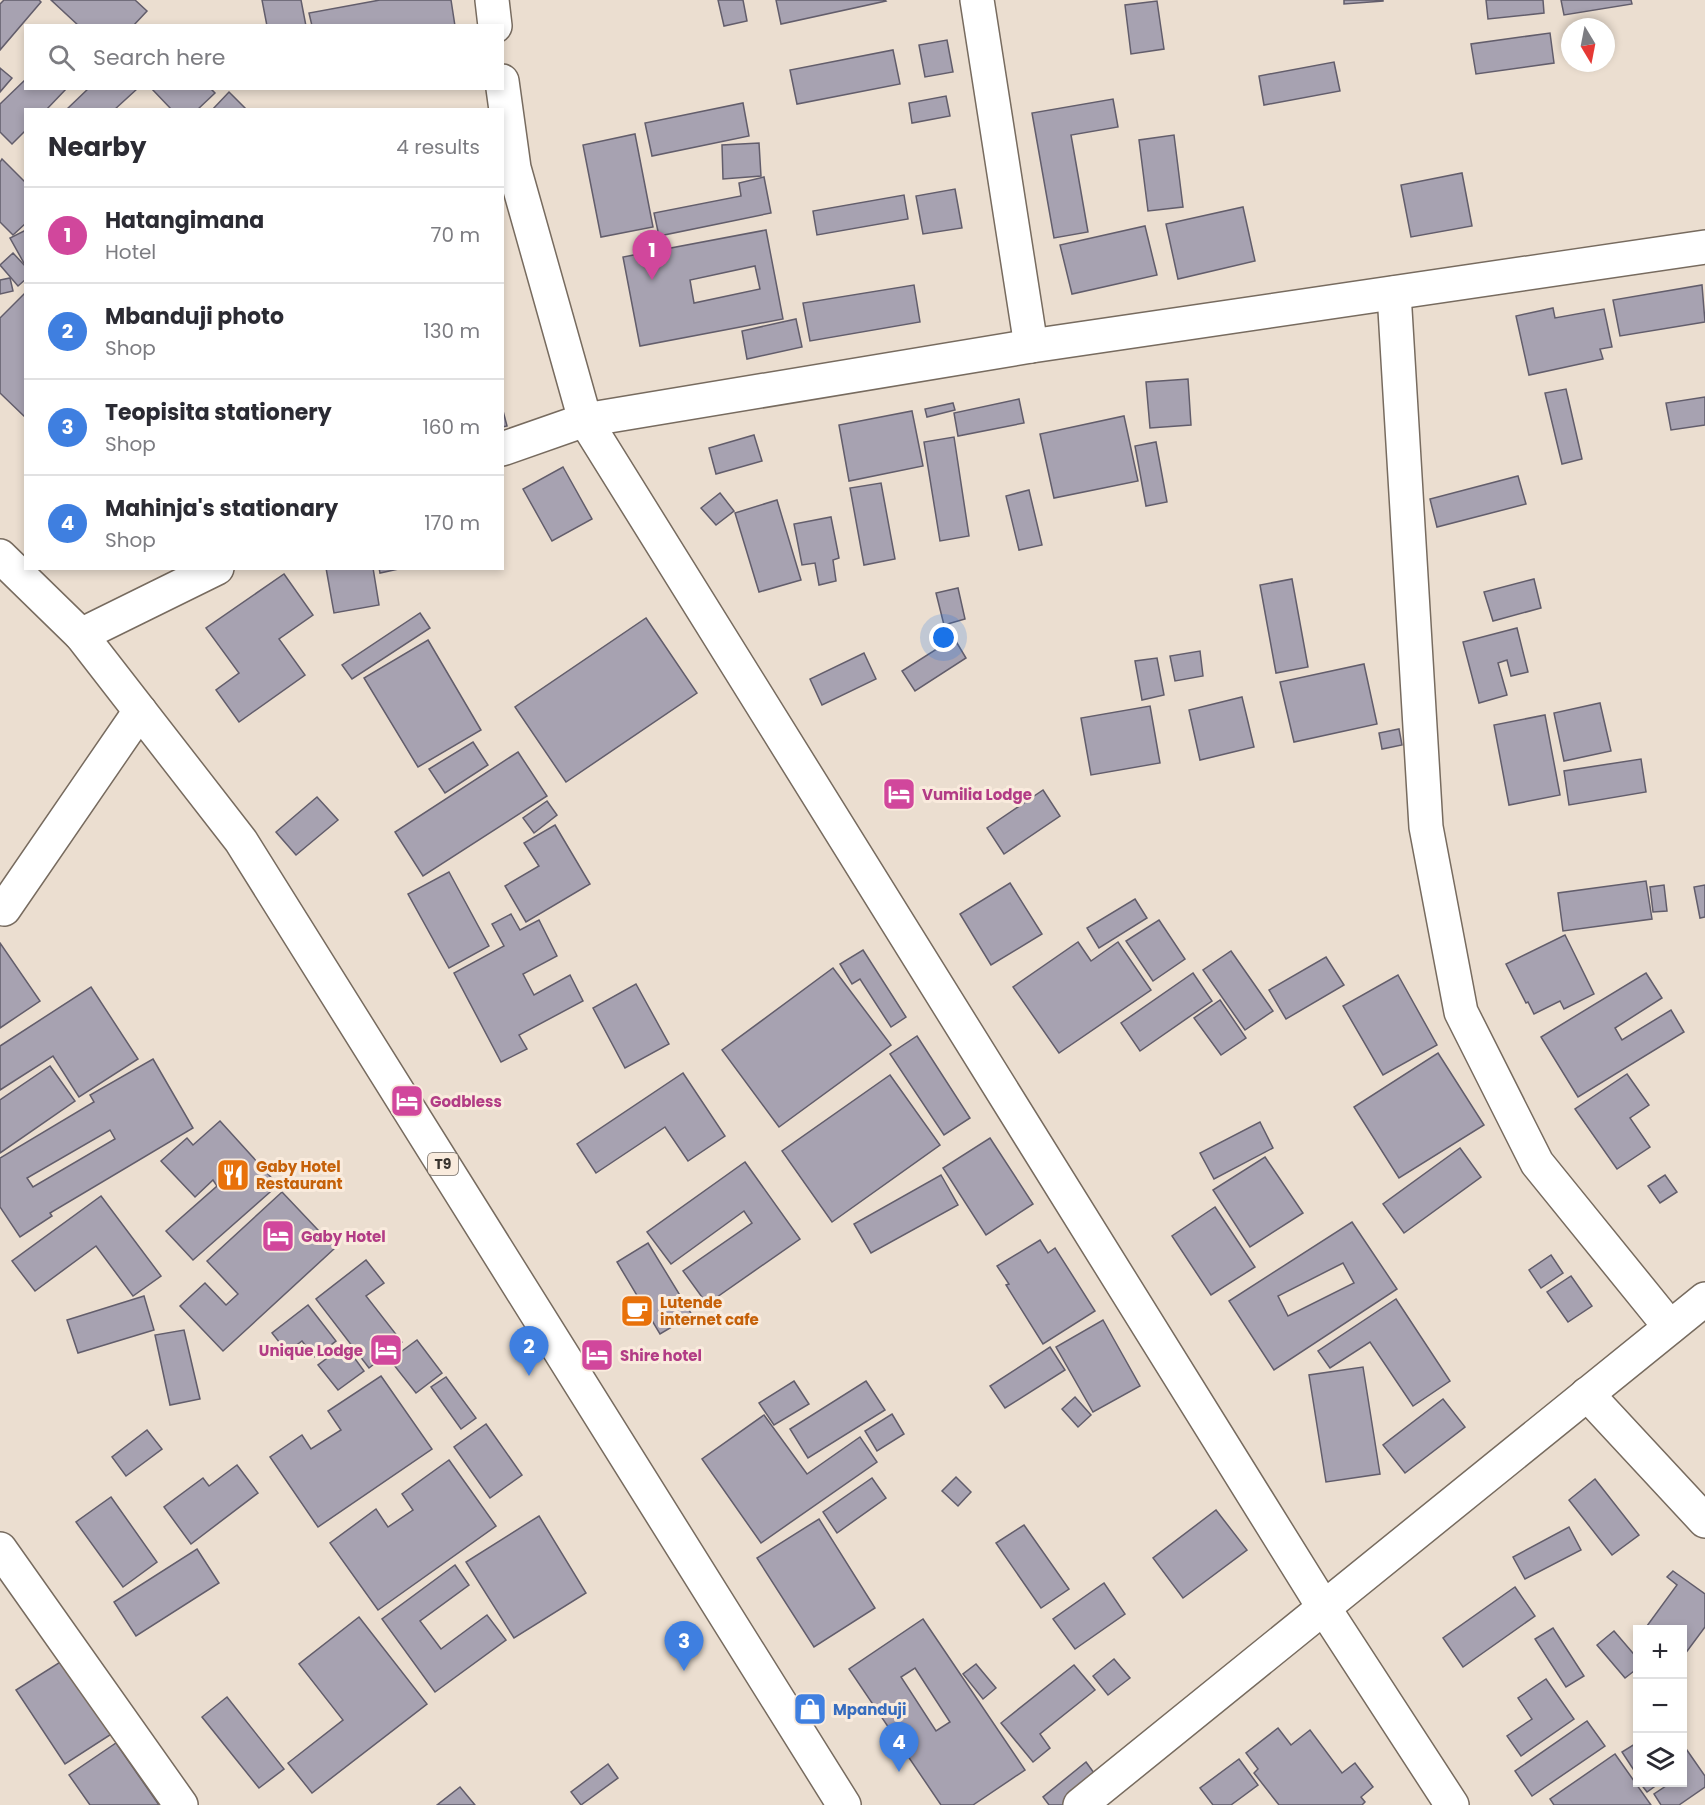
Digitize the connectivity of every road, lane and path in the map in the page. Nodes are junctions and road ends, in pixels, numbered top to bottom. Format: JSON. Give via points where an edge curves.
{"nodes":[{"id":1,"x":492,"y":0,"type":"edge"},
{"id":2,"x":977,"y":0,"type":"edge"},
{"id":3,"x":495,"y":24,"type":"edge"},
{"id":4,"x":503,"y":90,"type":"edge"},
{"id":5,"x":1705,"y":247,"type":"edge"},
{"id":6,"x":1394,"y":293,"type":"junction"},
{"id":7,"x":1030,"y":346,"type":"junction"},
{"id":8,"x":585,"y":420,"type":"junction"},
{"id":9,"x":504,"y":448,"type":"edge"},
{"id":10,"x":0,"y":555,"type":"edge"},
{"id":11,"x":213,"y":570,"type":"edge"},
{"id":12,"x":81,"y":635,"type":"junction"},
{"id":13,"x":140,"y":711,"type":"junction"},
{"id":14,"x":4,"y":909,"type":"dead end"},
{"id":15,"x":1705,"y":1299,"type":"edge"},
{"id":16,"x":1670,"y":1327,"type":"junction"},
{"id":17,"x":1587,"y":1394,"type":"junction"},
{"id":18,"x":1705,"y":1521,"type":"edge"},
{"id":19,"x":0,"y":1549,"type":"edge"},
{"id":20,"x":1324,"y":1608,"type":"junction"},
{"id":21,"x":181,"y":1805,"type":"edge"},
{"id":22,"x":844,"y":1805,"type":"edge"},
{"id":23,"x":1080,"y":1805,"type":"edge"},
{"id":24,"x":1452,"y":1805,"type":"edge"}],
"edges":[{"from":1,"to":3,"type":"main road"},
{"from":2,"to":7,"type":"main road"},
{"from":4,"to":8,"type":"main road","via":[[514,168]]},
{"from":5,"to":6,"type":"main road"},
{"from":6,"to":7,"type":"main road"},
{"from":6,"to":16,"type":"main road","via":[[1426,827],[1461,1012],[1537,1163]]},
{"from":7,"to":8,"type":"main road"},
{"from":8,"to":9,"type":"main road"},
{"from":8,"to":20,"type":"main road"},
{"from":10,"to":12,"type":"main road","number":"T9"},
{"from":11,"to":12,"type":"main road"},
{"from":12,"to":13,"type":"main road","number":"T9"},
{"from":13,"to":14,"type":"main road"},
{"from":13,"to":22,"type":"main road","number":"T9","via":[[241,841]]},
{"from":15,"to":16,"type":"main road"},
{"from":16,"to":17,"type":"main road"},
{"from":17,"to":18,"type":"main road"},
{"from":17,"to":20,"type":"main road"},
{"from":19,"to":21,"type":"main road"},
{"from":20,"to":23,"type":"main road"},
{"from":20,"to":24,"type":"main road"}]}
